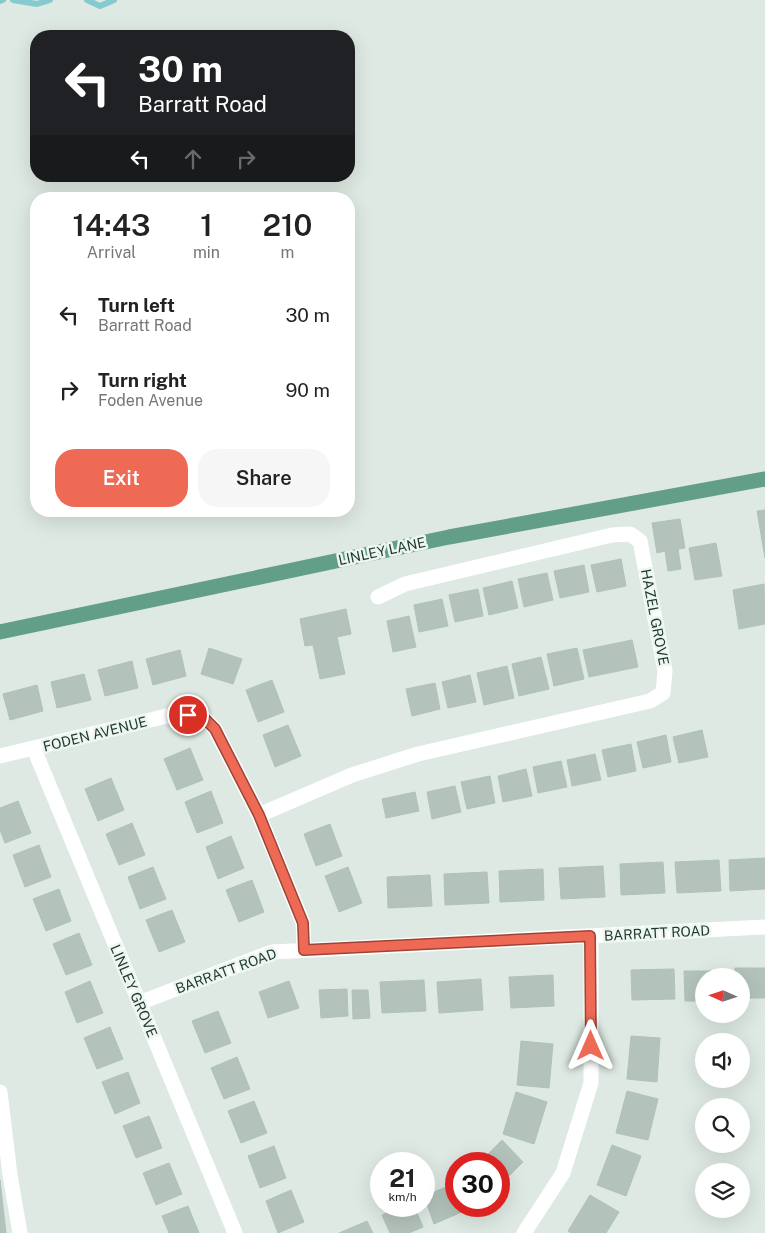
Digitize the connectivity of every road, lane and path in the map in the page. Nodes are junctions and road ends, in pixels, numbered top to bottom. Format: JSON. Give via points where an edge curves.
{"nodes":[{"id":1,"x":765,"y":479,"type":"edge"},
{"id":2,"x":378,"y":597,"type":"dead end"},
{"id":3,"x":0,"y":632,"type":"edge"},
{"id":4,"x":34,"y":749,"type":"junction"},
{"id":5,"x":0,"y":756,"type":"edge"},
{"id":6,"x":259,"y":815,"type":"junction"},
{"id":7,"x":765,"y":928,"type":"edge"},
{"id":8,"x":590,"y":936,"type":"junction"},
{"id":9,"x":304,"y":950,"type":"junction"},
{"id":10,"x":139,"y":1003,"type":"junction"},
{"id":11,"x":0,"y":1092,"type":"edge"},
{"id":12,"x":20,"y":1233,"type":"edge"},
{"id":13,"x":235,"y":1233,"type":"edge"},
{"id":14,"x":524,"y":1233,"type":"edge"}],
"edges":[{"from":1,"to":3,"type":"main road","name":"LINLEY LANE","via":[[449,537]]},
{"from":2,"to":6,"type":"street","name":"HAZEL GROVE","via":[[405,584],[612,534],[630,534],[640,541],[665,671],[663,693],[650,701],[418,754],[352,775]]},
{"from":4,"to":5,"type":"street","name":"FODEN AVENUE"},
{"from":4,"to":6,"type":"street","name":"FODEN AVENUE","via":[[174,714],[202,716],[215,729]]},
{"from":4,"to":10,"type":"street","name":"LINLEY GROVE"},
{"from":6,"to":9,"type":"street","name":"FODEN AVENUE","via":[[303,923]]},
{"from":7,"to":8,"type":"street","name":"BARRATT ROAD"},
{"from":8,"to":9,"type":"street","name":"BARRATT ROAD"},
{"from":8,"to":14,"type":"street","via":[[591,1083],[563,1173]]},
{"from":9,"to":10,"type":"street","name":"BARRATT ROAD","via":[[272,952]]},
{"from":10,"to":13,"type":"street","name":"LINLEY GROVE"},
{"from":11,"to":12,"type":"street"}]}
